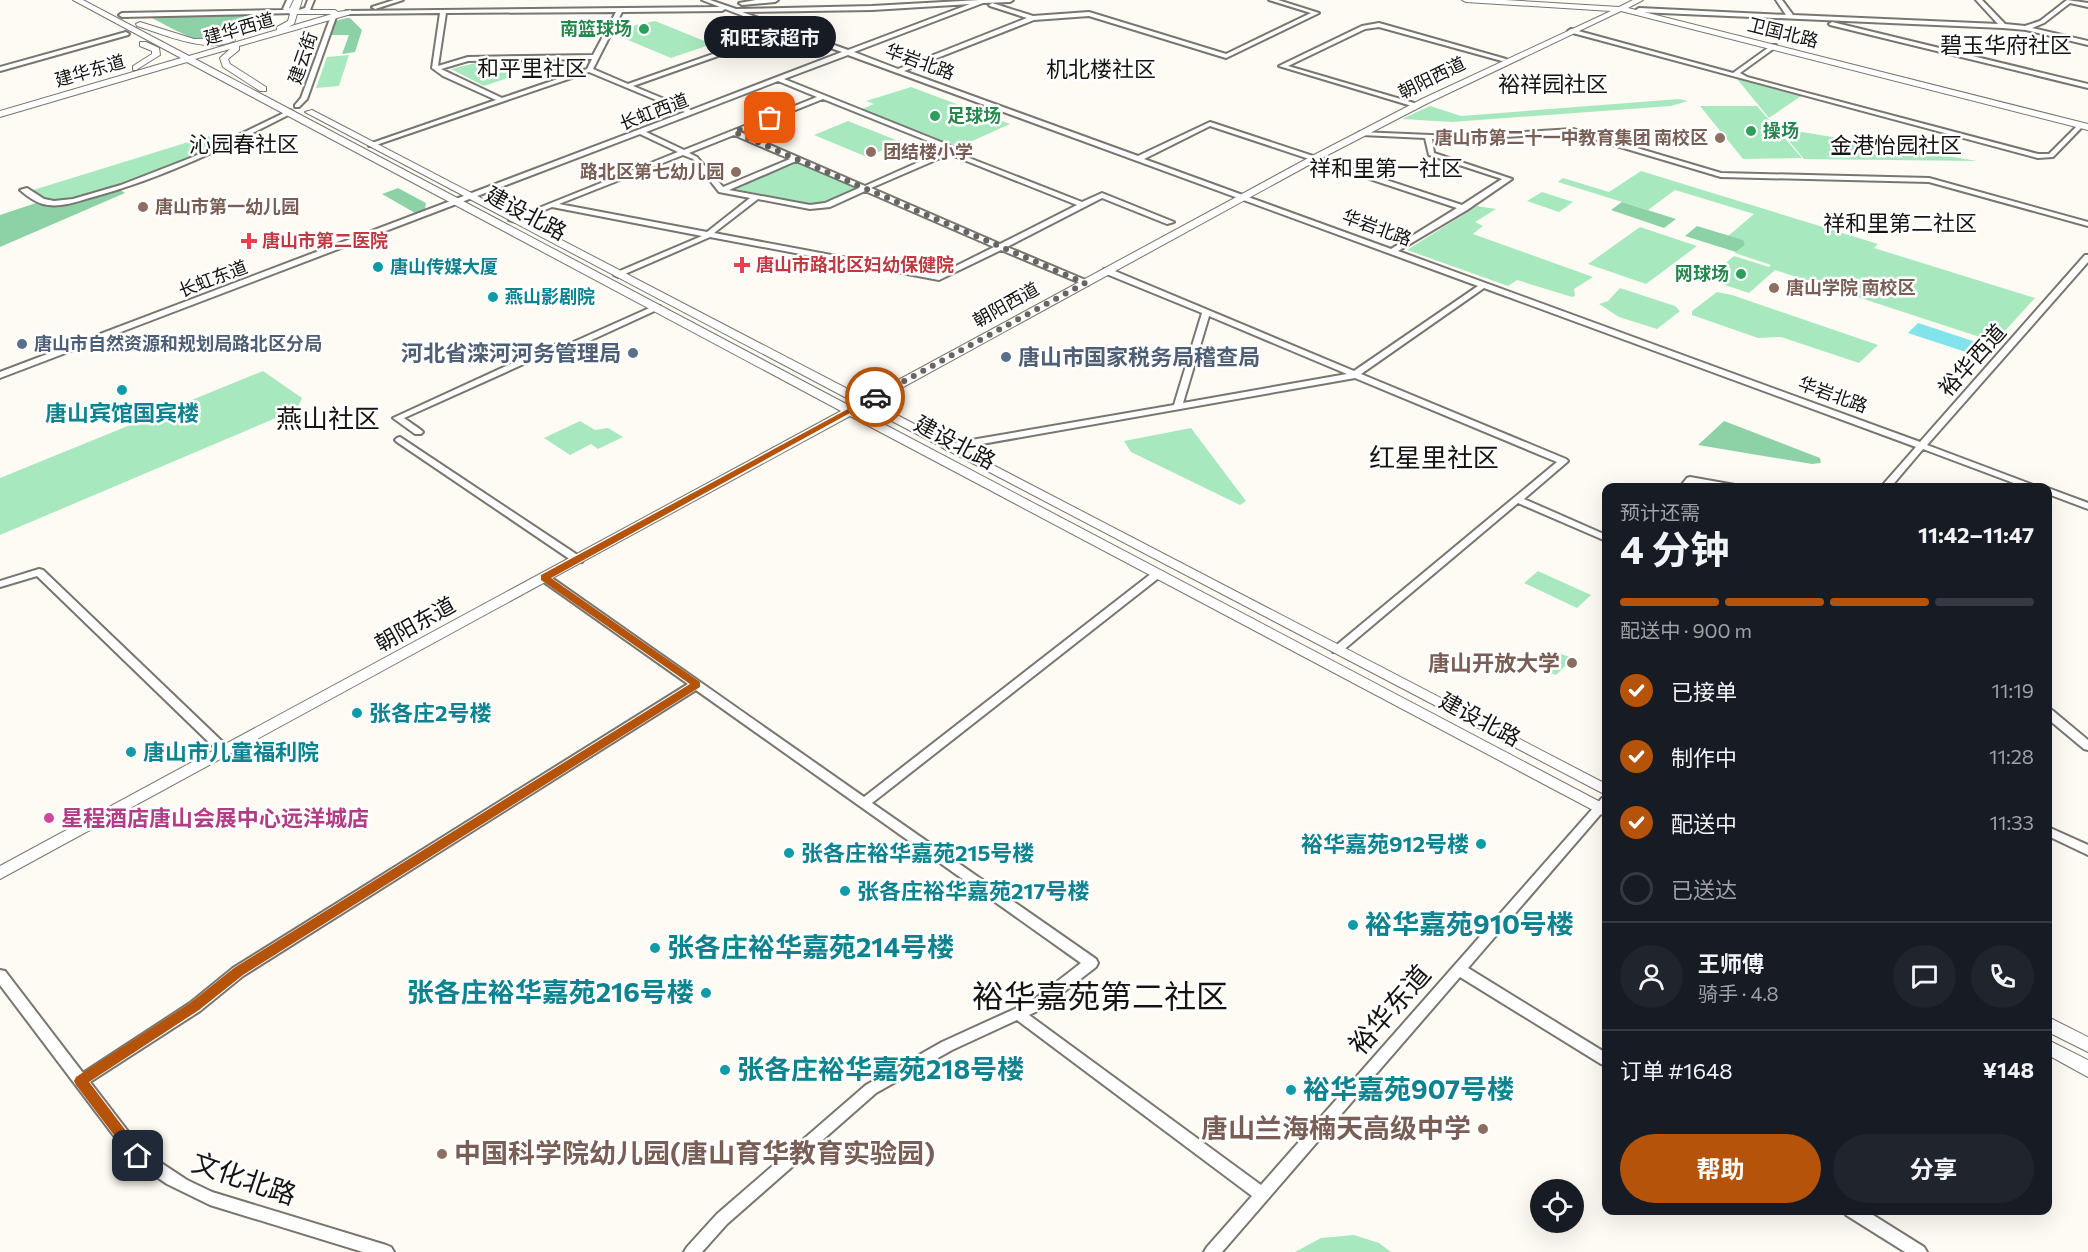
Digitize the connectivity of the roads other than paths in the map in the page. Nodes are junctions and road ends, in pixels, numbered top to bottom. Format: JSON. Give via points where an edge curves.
{"nodes":[{"id":1,"x":77,"y":0,"type":"edge"},
{"id":2,"x":94,"y":0,"type":"edge"},
{"id":3,"x":290,"y":0,"type":"edge"},
{"id":4,"x":298,"y":0,"type":"edge"},
{"id":5,"x":304,"y":0,"type":"edge"},
{"id":6,"x":311,"y":0,"type":"edge"},
{"id":7,"x":388,"y":0,"type":"edge"},
{"id":8,"x":400,"y":0,"type":"edge"},
{"id":9,"x":705,"y":0,"type":"edge"},
{"id":10,"x":775,"y":0,"type":"edge"},
{"id":11,"x":1004,"y":0,"type":"edge"},
{"id":12,"x":1010,"y":0,"type":"edge"},
{"id":13,"x":1272,"y":0,"type":"edge"},
{"id":14,"x":1466,"y":0,"type":"edge"},
{"id":15,"x":1525,"y":0,"type":"edge"},
{"id":16,"x":1639,"y":0,"type":"edge"},
{"id":17,"x":1779,"y":0,"type":"edge"},
{"id":18,"x":1979,"y":0,"type":"edge"},
{"id":19,"x":2069,"y":0,"type":"edge"},
{"id":20,"x":980,"y":1,"type":"edge"},
{"id":21,"x":995,"y":2,"type":"edge"},
{"id":22,"x":1620,"y":5,"type":"edge"},
{"id":23,"x":2088,"y":5,"type":"edge"},
{"id":24,"x":620,"y":9,"type":"junction"},
{"id":25,"x":732,"y":10,"type":"junction"},
{"id":26,"x":1639,"y":10,"type":"junction"},
{"id":27,"x":443,"y":11,"type":"junction"},
{"id":28,"x":348,"y":12,"type":"junction"},
{"id":29,"x":334,"y":14,"type":"junction"},
{"id":30,"x":122,"y":15,"type":"junction"},
{"id":31,"x":293,"y":16,"type":"junction"},
{"id":32,"x":1791,"y":17,"type":"junction"},
{"id":33,"x":1033,"y":18,"type":"junction"},
{"id":34,"x":1809,"y":18,"type":"junction"},
{"id":35,"x":140,"y":24,"type":"junction"},
{"id":36,"x":2002,"y":26,"type":"junction"},
{"id":37,"x":2026,"y":28,"type":"junction"},
{"id":38,"x":786,"y":30,"type":"junction"},
{"id":39,"x":126,"y":31,"type":"junction"},
{"id":40,"x":1570,"y":31,"type":"junction"},
{"id":41,"x":249,"y":41,"type":"junction"},
{"id":42,"x":2088,"y":43,"type":"edge"},
{"id":43,"x":1774,"y":46,"type":"junction"},
{"id":44,"x":849,"y":53,"type":"junction"},
{"id":45,"x":192,"y":56,"type":"junction"},
{"id":46,"x":595,"y":57,"type":"junction"},
{"id":47,"x":1504,"y":60,"type":"junction"},
{"id":48,"x":0,"y":69,"type":"edge"},
{"id":49,"x":436,"y":69,"type":"junction"},
{"id":50,"x":589,"y":70,"type":"junction"},
{"id":51,"x":897,"y":71,"type":"junction"},
{"id":52,"x":1745,"y":78,"type":"junction"},
{"id":53,"x":780,"y":80,"type":"junction"},
{"id":54,"x":628,"y":86,"type":"junction"},
{"id":55,"x":2088,"y":86,"type":"edge"},
{"id":56,"x":259,"y":91,"type":"junction"},
{"id":57,"x":57,"y":96,"type":"junction"},
{"id":58,"x":823,"y":97,"type":"junction"},
{"id":59,"x":502,"y":100,"type":"junction"},
{"id":60,"x":1412,"y":104,"type":"junction"},
{"id":61,"x":293,"y":109,"type":"junction"},
{"id":62,"x":0,"y":112,"type":"edge"},
{"id":63,"x":692,"y":113,"type":"junction"},
{"id":64,"x":2086,"y":124,"type":"edge"},
{"id":65,"x":642,"y":132,"type":"junction"},
{"id":66,"x":734,"y":132,"type":"junction"},
{"id":67,"x":1362,"y":133,"type":"junction"},
{"id":68,"x":1428,"y":138,"type":"junction"},
{"id":69,"x":371,"y":145,"type":"junction"},
{"id":70,"x":954,"y":149,"type":"junction"},
{"id":71,"x":685,"y":151,"type":"junction"},
{"id":72,"x":1140,"y":158,"type":"junction"},
{"id":73,"x":1314,"y":158,"type":"junction"},
{"id":74,"x":795,"y":159,"type":"junction"},
{"id":75,"x":864,"y":189,"type":"junction"},
{"id":76,"x":24,"y":190,"type":"dead end"},
{"id":77,"x":722,"y":190,"type":"junction"},
{"id":78,"x":1244,"y":196,"type":"junction"},
{"id":79,"x":756,"y":197,"type":"junction"},
{"id":80,"x":470,"y":198,"type":"junction"},
{"id":81,"x":457,"y":202,"type":"junction"},
{"id":82,"x":551,"y":205,"type":"junction"},
{"id":83,"x":1083,"y":205,"type":"junction"},
{"id":84,"x":1464,"y":208,"type":"junction"},
{"id":85,"x":513,"y":220,"type":"junction"},
{"id":86,"x":1170,"y":222,"type":"dead end"},
{"id":87,"x":2088,"y":224,"type":"edge"},
{"id":88,"x":710,"y":235,"type":"junction"},
{"id":89,"x":1000,"y":247,"type":"junction"},
{"id":90,"x":1394,"y":251,"type":"junction"},
{"id":91,"x":2088,"y":256,"type":"edge"},
{"id":92,"x":1107,"y":271,"type":"junction"},
{"id":93,"x":618,"y":275,"type":"junction"},
{"id":94,"x":1085,"y":283,"type":"junction"},
{"id":95,"x":1484,"y":285,"type":"junction"},
{"id":96,"x":657,"y":308,"type":"junction"},
{"id":97,"x":1206,"y":312,"type":"junction"},
{"id":98,"x":1356,"y":374,"type":"junction"},
{"id":99,"x":0,"y":375,"type":"edge"},
{"id":100,"x":864,"y":403,"type":"junction"},
{"id":101,"x":1178,"y":405,"type":"junction"},
{"id":102,"x":850,"y":411,"type":"junction"},
{"id":103,"x":1921,"y":445,"type":"junction"},
{"id":104,"x":948,"y":447,"type":"junction"},
{"id":105,"x":1687,"y":483,"type":"edge"},
{"id":106,"x":1707,"y":483,"type":"edge"},
{"id":107,"x":1888,"y":483,"type":"edge"},
{"id":108,"x":2024,"y":483,"type":"edge"},
{"id":109,"x":2052,"y":492,"type":"edge"},
{"id":110,"x":1517,"y":499,"type":"junction"},
{"id":111,"x":2088,"y":506,"type":"edge"},
{"id":112,"x":1602,"y":536,"type":"edge"},
{"id":113,"x":578,"y":560,"type":"junction"},
{"id":114,"x":1156,"y":575,"type":"junction"},
{"id":115,"x":545,"y":578,"type":"junction"},
{"id":116,"x":0,"y":585,"type":"edge"},
{"id":117,"x":1337,"y":650,"type":"junction"},
{"id":118,"x":697,"y":684,"type":"junction"},
{"id":119,"x":2052,"y":716,"type":"edge"},
{"id":120,"x":2088,"y":746,"type":"edge"},
{"id":121,"x":225,"y":752,"type":"junction"},
{"id":122,"x":1602,"y":788,"type":"edge"},
{"id":123,"x":864,"y":802,"type":"junction"},
{"id":124,"x":1602,"y":806,"type":"edge"},
{"id":125,"x":1602,"y":809,"type":"edge"},
{"id":126,"x":2052,"y":833,"type":"edge"},
{"id":127,"x":2088,"y":850,"type":"edge"},
{"id":128,"x":0,"y":873,"type":"edge"},
{"id":129,"x":1458,"y":969,"type":"junction"},
{"id":130,"x":0,"y":975,"type":"edge"},
{"id":131,"x":1020,"y":1015,"type":"junction"},
{"id":132,"x":2052,"y":1026,"type":"edge"},
{"id":133,"x":2087,"y":1042,"type":"edge"},
{"id":134,"x":2052,"y":1049,"type":"edge"},
{"id":135,"x":1602,"y":1058,"type":"edge"},
{"id":136,"x":2088,"y":1069,"type":"edge"},
{"id":137,"x":81,"y":1081,"type":"junction"},
{"id":138,"x":1262,"y":1195,"type":"junction"},
{"id":139,"x":1859,"y":1215,"type":"edge"},
{"id":140,"x":351,"y":1247,"type":"edge"},
{"id":141,"x":386,"y":1252,"type":"edge"},
{"id":142,"x":692,"y":1252,"type":"edge"},
{"id":143,"x":1212,"y":1252,"type":"edge"},
{"id":144,"x":1919,"y":1252,"type":"edge"}],
"edges":[{"from":1,"to":39,"type":"main road"},
{"from":2,"to":30,"type":"main road"},
{"from":3,"to":31,"type":"street","via":[[286,9]]},
{"from":4,"to":31,"type":"main road","name":"建华西道"},
{"from":5,"to":31,"type":"main road","name":"建华西道"},
{"from":6,"to":31,"type":"street","via":[[308,9]]},
{"from":7,"to":28,"type":"street"},
{"from":8,"to":28,"type":"street"},
{"from":9,"to":25,"type":"street","name":"华岩北路"},
{"from":10,"to":25,"type":"street","via":[[742,3]]},
{"from":11,"to":12,"type":"street"},
{"from":11,"to":21,"type":"street"},
{"from":13,"to":33,"type":"street","via":[[1316,13],[1226,56],[1097,15]]},
{"from":14,"to":22,"type":"main road","name":"卫国北路"},
{"from":15,"to":22,"type":"main road","name":"卫国北路"},
{"from":16,"to":22,"type":"main road","name":"朝阳西道"},
{"from":17,"to":32,"type":"street"},
{"from":18,"to":36,"type":"street"},
{"from":19,"to":23,"type":"street"},
{"from":19,"to":37,"type":"street","via":[[2042,22]]},
{"from":20,"to":21,"type":"street"},
{"from":20,"to":25,"type":"street","via":[[872,8]]},
{"from":20,"to":44,"type":"street"},
{"from":21,"to":33,"type":"street"},
{"from":21,"to":44,"type":"street","via":[[863,53]]},
{"from":22,"to":26,"type":"main road","name":"卫国北路"},
{"from":22,"to":40,"type":"main road","name":"朝阳西道"},
{"from":22,"to":43,"type":"main road","name":"卫国北路"},
{"from":22,"to":47,"type":"main road","name":"朝阳西道"},
{"from":24,"to":25,"type":"street"},
{"from":24,"to":27,"type":"street"},
{"from":24,"to":46,"type":"street"},
{"from":25,"to":38,"type":"street","name":"华岩北路"},
{"from":26,"to":32,"type":"street"},
{"from":26,"to":64,"type":"main road","name":"卫国北路"},
{"from":27,"to":28,"type":"street"},
{"from":27,"to":49,"type":"street"},
{"from":28,"to":29,"type":"main road","name":"建华西道"},
{"from":29,"to":31,"type":"main road"},
{"from":29,"to":41,"type":"main road","name":"建华西道"},
{"from":29,"to":61,"type":"street","name":"建云街","via":[[304,99]]},
{"from":30,"to":31,"type":"street"},
{"from":30,"to":35,"type":"main road"},
{"from":31,"to":35,"type":"main road","via":[[246,36],[206,42],[178,39]]},
{"from":31,"to":45,"type":"main road","name":"建华西道","via":[[278,30]]},
{"from":32,"to":34,"type":"street"},
{"from":33,"to":51,"type":"street"},
{"from":34,"to":36,"type":"street"},
{"from":34,"to":55,"type":"street"},
{"from":35,"to":45,"type":"main road"},
{"from":36,"to":37,"type":"street"},
{"from":37,"to":42,"type":"street"},
{"from":38,"to":44,"type":"street","name":"华岩北路"},
{"from":38,"to":54,"type":"street"},
{"from":39,"to":45,"type":"main road"},
{"from":39,"to":48,"type":"street"},
{"from":39,"to":57,"type":"main road","via":[[156,50],[151,60]]},
{"from":40,"to":52,"type":"street"},
{"from":40,"to":67,"type":"main road","name":"朝阳西道"},
{"from":41,"to":45,"type":"main road","name":"建华西道"},
{"from":41,"to":56,"type":"main road","via":[[231,51],[224,61]]},
{"from":43,"to":52,"type":"street","via":[[1736,73]]},
{"from":43,"to":64,"type":"main road","name":"卫国北路"},
{"from":44,"to":51,"type":"street","name":"华岩北路"},
{"from":44,"to":53,"type":"street","name":"长虹西道"},
{"from":45,"to":56,"type":"main road","name":"建设北路"},
{"from":45,"to":57,"type":"main road","name":"建华东道"},
{"from":46,"to":49,"type":"street","via":[[468,59]]},
{"from":46,"to":50,"type":"street"},
{"from":47,"to":60,"type":"main road","name":"朝阳西道"},
{"from":47,"to":60,"type":"street","via":[[1379,25],[1364,27],[1282,66]]},
{"from":49,"to":59,"type":"street"},
{"from":50,"to":54,"type":"street"},
{"from":50,"to":59,"type":"street"},
{"from":51,"to":72,"type":"street","name":"华岩北路"},
{"from":52,"to":64,"type":"street","via":[[2038,156],[2051,156]]},
{"from":53,"to":58,"type":"street"},
{"from":53,"to":63,"type":"street","name":"长虹西道"},
{"from":54,"to":63,"type":"street"},
{"from":56,"to":57,"type":"main road","via":[[230,86],[201,71],[178,70]]},
{"from":56,"to":61,"type":"main road","name":"建设北路"},
{"from":57,"to":62,"type":"main road","name":"建华东道"},
{"from":58,"to":66,"type":"street"},
{"from":58,"to":70,"type":"street"},
{"from":59,"to":69,"type":"street"},
{"from":60,"to":73,"type":"main road","name":"朝阳西道"},
{"from":61,"to":69,"type":"main road","name":"建设北路"},
{"from":61,"to":76,"type":"street","via":[[181,166],[125,187],[55,203],[39,200]]},
{"from":61,"to":81,"type":"main road","name":"建设北路"},
{"from":63,"to":65,"type":"street","name":"长虹西道"},
{"from":65,"to":71,"type":"street"},
{"from":65,"to":80,"type":"street","name":"长虹西道"},
{"from":66,"to":71,"type":"street"},
{"from":66,"to":74,"type":"street"},
{"from":67,"to":68,"type":"street"},
{"from":67,"to":73,"type":"main road","name":"朝阳西道"},
{"from":68,"to":84,"type":"street","via":[[1431,154],[1508,179]]},
{"from":68,"to":87,"type":"street","via":[[1573,131],[1721,176],[1929,180]]},
{"from":69,"to":80,"type":"main road","name":"建设北路"},
{"from":70,"to":75,"type":"street"},
{"from":70,"to":83,"type":"street","via":[[956,155]]},
{"from":71,"to":77,"type":"street"},
{"from":71,"to":82,"type":"street"},
{"from":72,"to":73,"type":"street","via":[[1210,124]]},
{"from":72,"to":78,"type":"street","name":"华岩北路"},
{"from":73,"to":78,"type":"main road","name":"朝阳西道"},
{"from":73,"to":84,"type":"street"},
{"from":74,"to":75,"type":"street"},
{"from":74,"to":77,"type":"street"},
{"from":75,"to":79,"type":"street","via":[[816,207]]},
{"from":75,"to":89,"type":"street"},
{"from":77,"to":79,"type":"street"},
{"from":78,"to":90,"type":"street","name":"华岩北路"},
{"from":78,"to":92,"type":"main road","name":"朝阳西道"},
{"from":79,"to":88,"type":"street"},
{"from":80,"to":81,"type":"street","name":"长虹东道"},
{"from":80,"to":85,"type":"main road","name":"建设北路"},
{"from":81,"to":96,"type":"main road","name":"建设北路"},
{"from":81,"to":99,"type":"street","name":"长虹东道"},
{"from":82,"to":85,"type":"street"},
{"from":82,"to":88,"type":"street"},
{"from":83,"to":86,"type":"street","via":[[1102,195]]},
{"from":83,"to":89,"type":"street"},
{"from":84,"to":90,"type":"street"},
{"from":85,"to":93,"type":"main road","name":"建设北路"},
{"from":88,"to":89,"type":"street","via":[[939,278]]},
{"from":88,"to":93,"type":"street"},
{"from":89,"to":94,"type":"street"},
{"from":90,"to":95,"type":"street","name":"华岩北路"},
{"from":91,"to":103,"type":"street","name":"裕华西道"},
{"from":92,"to":94,"type":"main road","name":"朝阳西道"},
{"from":92,"to":97,"type":"street"},
{"from":93,"to":100,"type":"main road","name":"建设北路"},
{"from":94,"to":100,"type":"main road","name":"朝阳西道"},
{"from":95,"to":98,"type":"street"},
{"from":95,"to":103,"type":"street","name":"华岩北路"},
{"from":96,"to":102,"type":"main road","name":"建设北路"},
{"from":96,"to":113,"type":"street","via":[[571,346],[555,347],[397,418],[418,432],[400,440]]},
{"from":97,"to":98,"type":"street"},
{"from":97,"to":101,"type":"street"},
{"from":98,"to":101,"type":"street"},
{"from":98,"to":110,"type":"street","via":[[1563,461]]},
{"from":100,"to":102,"type":"main road","name":"朝阳西道"},
{"from":100,"to":104,"type":"main road","name":"建设北路"},
{"from":101,"to":104,"type":"street"},
{"from":102,"to":113,"type":"main road","name":"朝阳东道"},
{"from":102,"to":114,"type":"main road","name":"建设北路"},
{"from":103,"to":107,"type":"street","name":"裕华西道"},
{"from":103,"to":108,"type":"street","name":"华岩北路"},
{"from":104,"to":117,"type":"main road","name":"建设北路"},
{"from":105,"to":106,"type":"street"},
{"from":109,"to":111,"type":"street"},
{"from":110,"to":112,"type":"street"},
{"from":110,"to":117,"type":"street"},
{"from":113,"to":115,"type":"main road","name":"朝阳东道"},
{"from":114,"to":123,"type":"street"},
{"from":114,"to":124,"type":"main road","name":"建设北路"},
{"from":115,"to":118,"type":"street"},
{"from":115,"to":121,"type":"main road","name":"朝阳东道"},
{"from":116,"to":121,"type":"street","via":[[39,572]]},
{"from":117,"to":122,"type":"main road","name":"建设北路"},
{"from":118,"to":123,"type":"street"},
{"from":118,"to":137,"type":"street","via":[[238,972],[195,1007]]},
{"from":119,"to":120,"type":"street"},
{"from":121,"to":128,"type":"main road","name":"朝阳东道"},
{"from":123,"to":131,"type":"street","via":[[1091,963]]},
{"from":125,"to":129,"type":"street","name":"裕华东道"},
{"from":126,"to":127,"type":"street"},
{"from":129,"to":135,"type":"street"},
{"from":129,"to":138,"type":"street","name":"裕华东道"},
{"from":130,"to":137,"type":"street","name":"文化北路"},
{"from":131,"to":138,"type":"street"},
{"from":131,"to":142,"type":"street","via":[[982,1029],[871,1089],[722,1219]]},
{"from":132,"to":133,"type":"main road"},
{"from":134,"to":136,"type":"main road"},
{"from":137,"to":140,"type":"street","name":"文化北路","via":[[138,1156],[157,1172],[184,1188]]},
{"from":138,"to":143,"type":"street","name":"裕华东道"},
{"from":139,"to":144,"type":"street"},
{"from":140,"to":141,"type":"street","name":"文化北路"}]}
